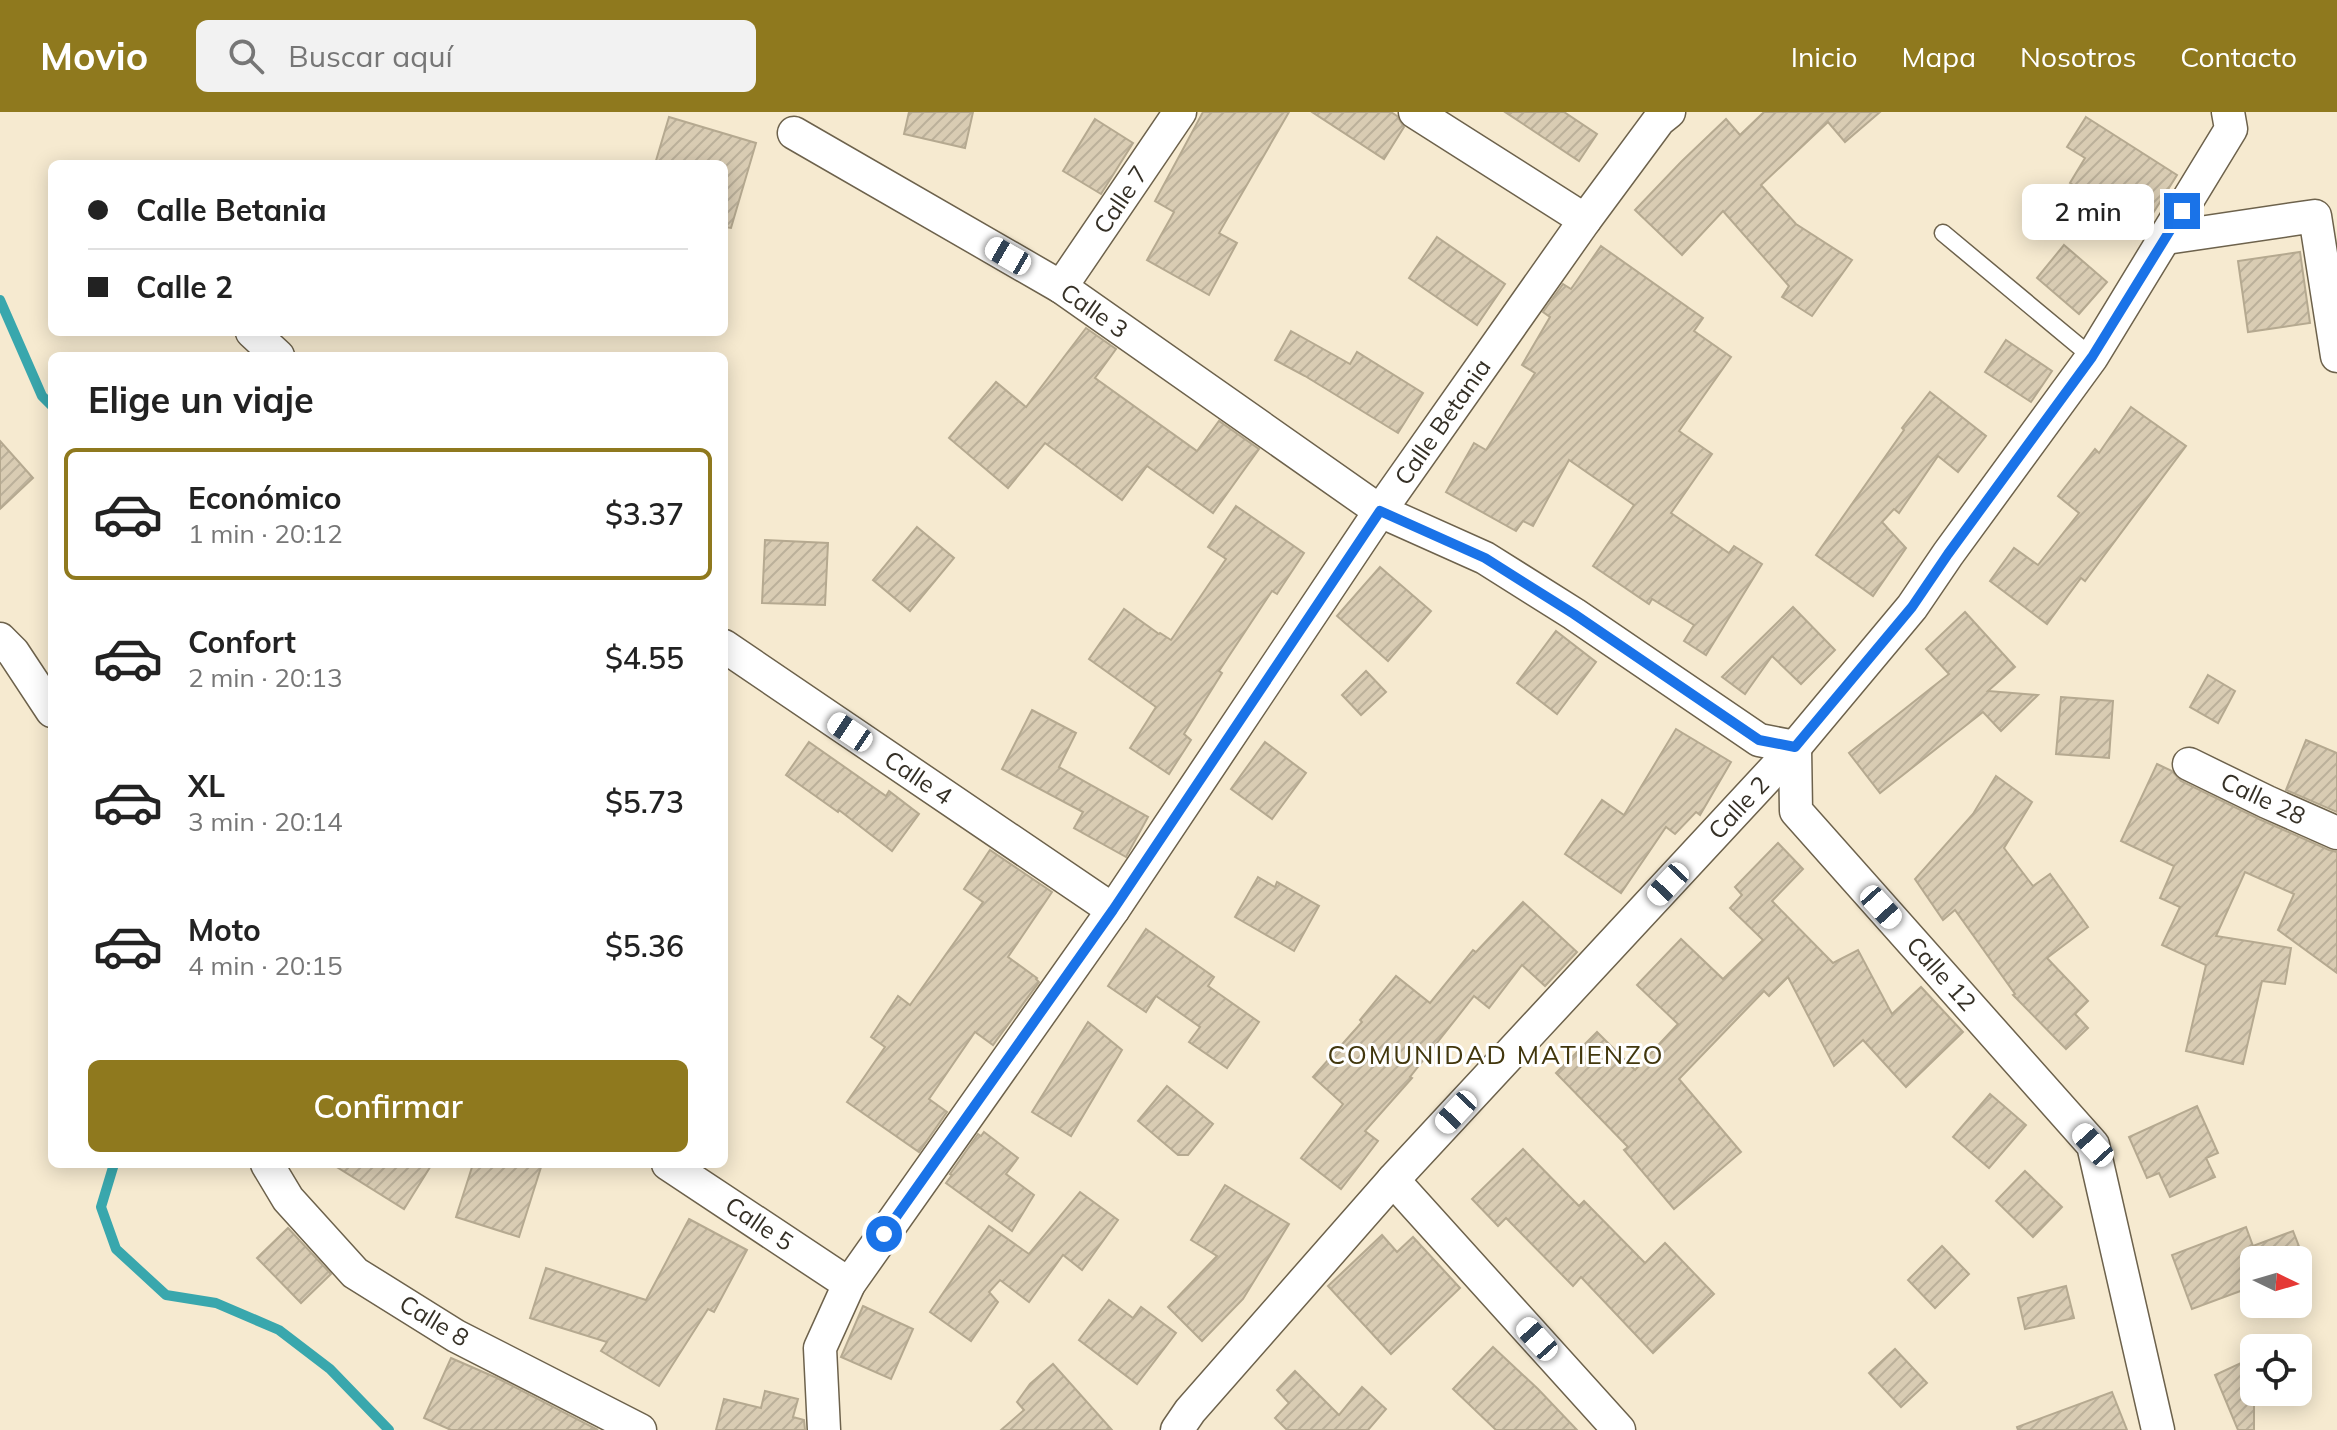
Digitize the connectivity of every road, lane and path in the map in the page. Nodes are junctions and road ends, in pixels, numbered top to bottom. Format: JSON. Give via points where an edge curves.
{"nodes":[{"id":1,"x":1180,"y":112,"type":"edge"},
{"id":2,"x":1415,"y":112,"type":"edge"},
{"id":3,"x":1669,"y":112,"type":"edge"},
{"id":4,"x":2228,"y":112,"type":"edge"},
{"id":5,"x":794,"y":133,"type":"dead end"},
{"id":6,"x":1585,"y":220,"type":"junction"},
{"id":7,"x":1943,"y":233,"type":"dead end"},
{"id":8,"x":2166,"y":238,"type":"junction"},
{"id":9,"x":1061,"y":287,"type":"junction"},
{"id":10,"x":256,"y":336,"type":"edge"},
{"id":11,"x":274,"y":352,"type":"edge"},
{"id":12,"x":2337,"y":356,"type":"edge"},
{"id":13,"x":2092,"y":357,"type":"junction"},
{"id":14,"x":1380,"y":511,"type":"junction"},
{"id":15,"x":0,"y":639,"type":"edge"},
{"id":16,"x":728,"y":649,"type":"edge"},
{"id":17,"x":48,"y":705,"type":"edge"},
{"id":18,"x":1795,"y":747,"type":"junction"},
{"id":19,"x":2189,"y":764,"type":"dead end"},
{"id":20,"x":2337,"y":833,"type":"edge"},
{"id":21,"x":1113,"y":910,"type":"junction"},
{"id":22,"x":269,"y":1168,"type":"edge"},
{"id":23,"x":674,"y":1168,"type":"edge"},
{"id":24,"x":1393,"y":1180,"type":"junction"},
{"id":25,"x":849,"y":1284,"type":"junction"},
{"id":26,"x":640,"y":1430,"type":"edge"},
{"id":27,"x":824,"y":1430,"type":"edge"},
{"id":28,"x":1177,"y":1430,"type":"edge"},
{"id":29,"x":1619,"y":1430,"type":"edge"},
{"id":30,"x":2158,"y":1430,"type":"edge"}],
"edges":[{"from":1,"to":9,"type":"street","name":"Calle 7"},
{"from":2,"to":6,"type":"street"},
{"from":3,"to":6,"type":"street","name":"Calle Betania"},
{"from":4,"to":8,"type":"street","name":"Calle 2","via":[[2231,129]]},
{"from":5,"to":9,"type":"street","name":"Calle 3"},
{"from":6,"to":14,"type":"street","name":"Calle Betania"},
{"from":7,"to":13,"type":"lane"},
{"from":8,"to":12,"type":"street","via":[[2315,216]]},
{"from":8,"to":13,"type":"street","name":"Calle 2"},
{"from":9,"to":14,"type":"street","name":"Calle 3"},
{"from":10,"to":11,"type":"street"},
{"from":13,"to":18,"type":"street","name":"Calle 2","via":[[1912,607]]},
{"from":14,"to":18,"type":"street","via":[[1485,558],[1759,740]]},
{"from":14,"to":21,"type":"street","name":"Calle Betania"},
{"from":15,"to":17,"type":"street"},
{"from":16,"to":21,"type":"street","name":"Calle 4"},
{"from":18,"to":24,"type":"street","name":"Calle 2"},
{"from":18,"to":30,"type":"street","name":"Calle 12","via":[[1796,811],[2093,1145]]},
{"from":19,"to":20,"type":"street","name":"Calle 28"},
{"from":21,"to":25,"type":"street","name":"Calle Betania"},
{"from":22,"to":26,"type":"street","name":"Calle 8","via":[[288,1199],[355,1273],[456,1336]]},
{"from":23,"to":25,"type":"street","name":"Calle 5"},
{"from":24,"to":28,"type":"street","name":"Calle 2"},
{"from":24,"to":29,"type":"street"},
{"from":25,"to":27,"type":"street","name":"Calle Betania","via":[[820,1348]]}]}
